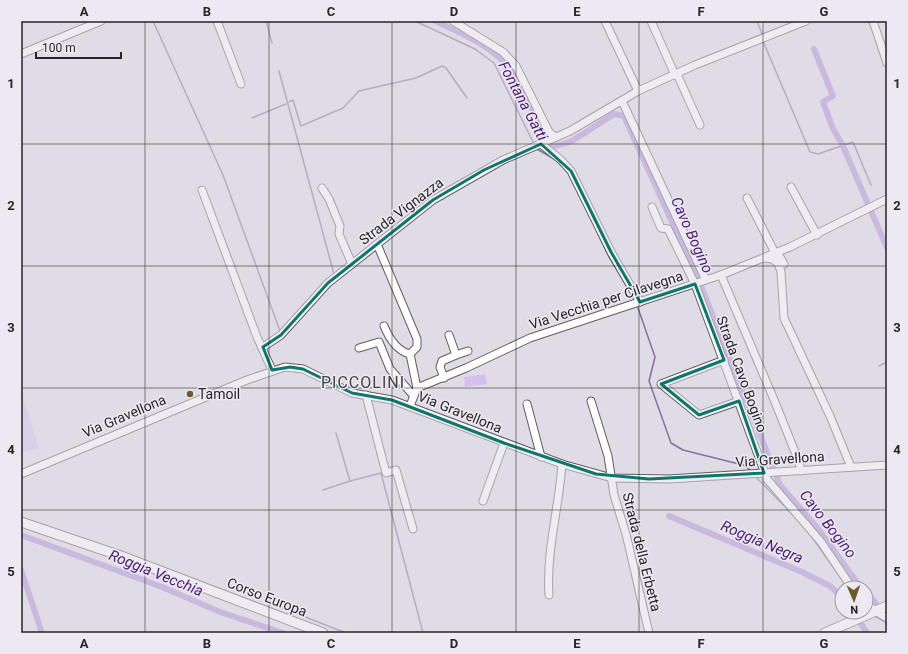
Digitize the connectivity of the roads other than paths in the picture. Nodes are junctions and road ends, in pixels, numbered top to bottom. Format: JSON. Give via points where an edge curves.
{"nodes":[{"id":1,"x":101,"y":21,"type":"edge"},
{"id":2,"x":217,"y":21,"type":"edge"},
{"id":3,"x":453,"y":21,"type":"edge"},
{"id":4,"x":605,"y":21,"type":"edge"},
{"id":5,"x":651,"y":21,"type":"edge"},
{"id":6,"x":806,"y":21,"type":"edge"},
{"id":7,"x":873,"y":21,"type":"edge"},
{"id":8,"x":21,"y":54,"type":"edge"},
{"id":9,"x":887,"y":63,"type":"edge"},
{"id":10,"x":676,"y":74,"type":"junction"},
{"id":11,"x":241,"y":84,"type":"dead end"},
{"id":12,"x":638,"y":91,"type":"junction"},
{"id":13,"x":622,"y":101,"type":"junction"},
{"id":14,"x":700,"y":125,"type":"dead end"},
{"id":15,"x":544,"y":142,"type":"junction"},
{"id":16,"x":792,"y":187,"type":"dead end"},
{"id":17,"x":322,"y":188,"type":"dead end"},
{"id":18,"x":202,"y":190,"type":"dead end"},
{"id":19,"x":747,"y":198,"type":"dead end"},
{"id":20,"x":887,"y":199,"type":"edge"},
{"id":21,"x":652,"y":207,"type":"dead end"},
{"id":22,"x":816,"y":235,"type":"junction"},
{"id":23,"x":377,"y":244,"type":"junction"},
{"id":24,"x":790,"y":247,"type":"junction"},
{"id":25,"x":775,"y":253,"type":"junction"},
{"id":26,"x":765,"y":258,"type":"junction"},
{"id":27,"x":352,"y":264,"type":"junction"},
{"id":28,"x":784,"y":264,"type":"junction"},
{"id":29,"x":781,"y":272,"type":"junction"},
{"id":30,"x":721,"y":275,"type":"junction"},
{"id":31,"x":706,"y":281,"type":"junction"},
{"id":32,"x":695,"y":284,"type":"junction"},
{"id":33,"x":640,"y":302,"type":"junction"},
{"id":34,"x":384,"y":326,"type":"dead end"},
{"id":35,"x":449,"y":335,"type":"dead end"},
{"id":36,"x":263,"y":347,"type":"junction"},
{"id":37,"x":359,"y":348,"type":"dead end"},
{"id":38,"x":468,"y":351,"type":"dead end"},
{"id":39,"x":410,"y":354,"type":"junction"},
{"id":40,"x":456,"y":355,"type":"junction"},
{"id":41,"x":724,"y":360,"type":"junction"},
{"id":42,"x":272,"y":370,"type":"junction"},
{"id":43,"x":444,"y":378,"type":"junction"},
{"id":44,"x":417,"y":388,"type":"junction"},
{"id":45,"x":366,"y":395,"type":"junction"},
{"id":46,"x":413,"y":395,"type":"junction"},
{"id":47,"x":591,"y":400,"type":"dead end"},
{"id":48,"x":739,"y":401,"type":"junction"},
{"id":49,"x":527,"y":404,"type":"dead end"},
{"id":50,"x":410,"y":406,"type":"junction"},
{"id":51,"x":504,"y":443,"type":"junction"},
{"id":52,"x":541,"y":457,"type":"junction"},
{"id":53,"x":562,"y":464,"type":"junction"},
{"id":54,"x":887,"y":465,"type":"edge"},
{"id":55,"x":851,"y":467,"type":"junction"},
{"id":56,"x":801,"y":471,"type":"junction"},
{"id":57,"x":767,"y":473,"type":"junction"},
{"id":58,"x":21,"y":474,"type":"edge"},
{"id":59,"x":612,"y":478,"type":"junction"},
{"id":60,"x":483,"y":501,"type":"dead end"},
{"id":61,"x":21,"y":522,"type":"edge"},
{"id":62,"x":413,"y":529,"type":"dead end"},
{"id":63,"x":847,"y":580,"type":"edge"},
{"id":64,"x":549,"y":595,"type":"dead end"},
{"id":65,"x":887,"y":606,"type":"edge"},
{"id":66,"x":875,"y":611,"type":"junction"},
{"id":67,"x":887,"y":618,"type":"edge"},
{"id":68,"x":323,"y":633,"type":"edge"},
{"id":69,"x":649,"y":633,"type":"edge"},
{"id":70,"x":825,"y":633,"type":"edge"}],
"edges":[{"from":1,"to":8,"type":"street"},
{"from":2,"to":11,"type":"street"},
{"from":3,"to":15,"type":"street","via":[[503,52],[516,66],[549,132]]},
{"from":4,"to":12,"type":"street"},
{"from":5,"to":10,"type":"street"},
{"from":6,"to":10,"type":"street","name":"Strada Vignazza"},
{"from":7,"to":9,"type":"street"},
{"from":10,"to":12,"type":"street","name":"Strada Vignazza"},
{"from":10,"to":14,"type":"street"},
{"from":12,"to":13,"type":"street","name":"Strada Vignazza"},
{"from":13,"to":15,"type":"street","name":"Strada Vignazza","via":[[570,131]]},
{"from":13,"to":31,"type":"street"},
{"from":15,"to":23,"type":"street","name":"Strada Vignazza","via":[[484,170],[433,200]]},
{"from":15,"to":33,"type":"street","via":[[543,148],[561,160],[571,171],[611,252]]},
{"from":16,"to":22,"type":"street"},
{"from":17,"to":27,"type":"street","via":[[340,226],[339,234]]},
{"from":18,"to":36,"type":"street"},
{"from":19,"to":25,"type":"street"},
{"from":20,"to":22,"type":"street","name":"Via Vecchia per Cilavegna"},
{"from":21,"to":32,"type":"street","name":"Strada Cavo Bogino","via":[[661,228],[668,229]]},
{"from":22,"to":24,"type":"street","name":"Via Vecchia per Cilavegna"},
{"from":23,"to":27,"type":"street","name":"Strada Vignazza"},
{"from":23,"to":39,"type":"street","via":[[417,339],[417,347]]},
{"from":24,"to":25,"type":"street","name":"Via Vecchia per Cilavegna"},
{"from":24,"to":28,"type":"street"},
{"from":25,"to":26,"type":"street","name":"Via Vecchia per Cilavegna"},
{"from":25,"to":28,"type":"street"},
{"from":26,"to":29,"type":"street","via":[[778,263]]},
{"from":26,"to":30,"type":"street","name":"Via Vecchia per Cilavegna"},
{"from":27,"to":36,"type":"street","name":"Strada Vignazza","via":[[328,283],[282,335]]},
{"from":28,"to":29,"type":"street"},
{"from":29,"to":55,"type":"street","via":[[784,318]]},
{"from":30,"to":31,"type":"street","name":"Via Vecchia per Cilavegna"},
{"from":30,"to":56,"type":"street","via":[[775,402]]},
{"from":31,"to":32,"type":"street","name":"Via Vecchia per Cilavegna"},
{"from":32,"to":33,"type":"street","name":"Via Vecchia per Cilavegna"},
{"from":32,"to":41,"type":"street","name":"Strada Cavo Bogino"},
{"from":33,"to":43,"type":"street","name":"Via Vecchia per Cilavegna","via":[[530,338]]},
{"from":34,"to":39,"type":"street","via":[[396,346],[402,352]]},
{"from":35,"to":40,"type":"street"},
{"from":36,"to":42,"type":"street"},
{"from":37,"to":46,"type":"street","via":[[379,342],[390,369]]},
{"from":38,"to":40,"type":"street"},
{"from":39,"to":44,"type":"street"},
{"from":40,"to":43,"type":"street","via":[[442,361],[440,367]]},
{"from":41,"to":48,"type":"street","name":"Strada Cavo Bogino"},
{"from":41,"to":48,"type":"street","via":[[661,384],[699,415]]},
{"from":42,"to":45,"type":"street","name":"Via Gravellona","via":[[290,366],[303,369],[352,392]]},
{"from":42,"to":58,"type":"street","name":"Via Gravellona"},
{"from":43,"to":44,"type":"street","name":"Via Vecchia per Cilavegna"},
{"from":44,"to":46,"type":"street"},
{"from":45,"to":50,"type":"street","name":"Via Gravellona"},
{"from":45,"to":62,"type":"street","via":[[386,473],[396,470]]},
{"from":46,"to":50,"type":"street"},
{"from":47,"to":59,"type":"street","name":"Strada della Erbetta"},
{"from":48,"to":57,"type":"street","name":"Strada Cavo Bogino"},
{"from":49,"to":52,"type":"street"},
{"from":50,"to":51,"type":"street","name":"Via Gravellona"},
{"from":51,"to":52,"type":"street","name":"Via Gravellona"},
{"from":51,"to":60,"type":"street"},
{"from":52,"to":53,"type":"street","name":"Via Gravellona"},
{"from":53,"to":59,"type":"street","name":"Via Gravellona"},
{"from":53,"to":64,"type":"street","via":[[560,495],[547,573]]},
{"from":54,"to":55,"type":"street","name":"Via Gravellona"},
{"from":55,"to":56,"type":"street","name":"Via Gravellona"},
{"from":56,"to":57,"type":"street","name":"Via Gravellona"},
{"from":57,"to":59,"type":"street","name":"Via Gravellona","via":[[649,479]]},
{"from":57,"to":63,"type":"street","name":"Strada Cavo Bogino","via":[[767,479],[821,542]]},
{"from":59,"to":69,"type":"street","name":"Strada della Erbetta","via":[[614,495],[626,534]]},
{"from":61,"to":68,"type":"main road","name":"Corso Europa","via":[[121,556]]},
{"from":65,"to":66,"type":"main road"},
{"from":66,"to":67,"type":"street"},
{"from":66,"to":70,"type":"main road"}]}
